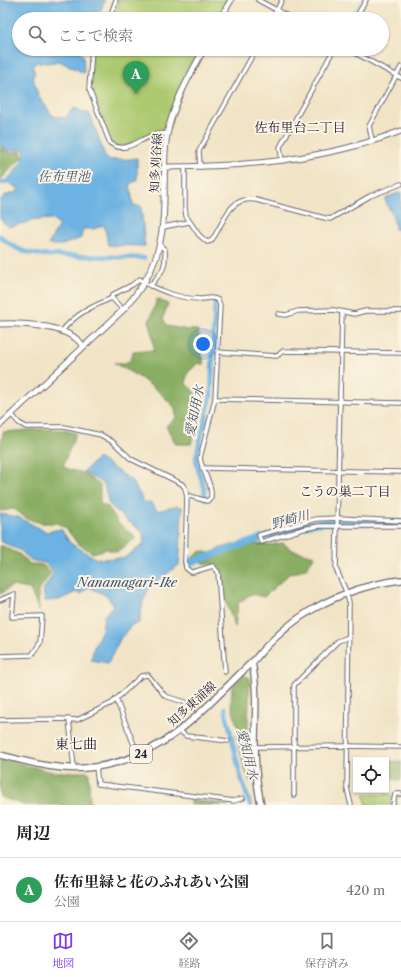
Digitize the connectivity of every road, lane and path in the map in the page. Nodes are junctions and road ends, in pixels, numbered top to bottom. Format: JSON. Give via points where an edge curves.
{"nodes":[{"id":1,"x":116,"y":0,"type":"edge"},
{"id":2,"x":230,"y":0,"type":"edge"},
{"id":3,"x":258,"y":0,"type":"edge"},
{"id":4,"x":282,"y":0,"type":"edge"},
{"id":5,"x":366,"y":0,"type":"edge"},
{"id":6,"x":277,"y":10,"type":"junction"},
{"id":7,"x":112,"y":12,"type":"edge"},
{"id":8,"x":224,"y":12,"type":"edge"},
{"id":9,"x":281,"y":12,"type":"edge"},
{"id":10,"x":359,"y":12,"type":"edge"},
{"id":11,"x":91,"y":56,"type":"edge"},
{"id":12,"x":200,"y":56,"type":"edge"},
{"id":13,"x":252,"y":56,"type":"edge"},
{"id":14,"x":330,"y":56,"type":"edge"},
{"id":15,"x":360,"y":56,"type":"edge"},
{"id":16,"x":401,"y":67,"type":"edge"},
{"id":17,"x":396,"y":76,"type":"junction"},
{"id":18,"x":401,"y":78,"type":"edge"},
{"id":19,"x":401,"y":131,"type":"edge"},
{"id":20,"x":167,"y":134,"type":"junction"},
{"id":21,"x":372,"y":140,"type":"junction"},
{"id":22,"x":282,"y":161,"type":"junction"},
{"id":23,"x":164,"y":167,"type":"junction"},
{"id":24,"x":185,"y":167,"type":"junction"},
{"id":25,"x":200,"y":167,"type":"junction"},
{"id":26,"x":401,"y":184,"type":"edge"},
{"id":27,"x":189,"y":222,"type":"junction"},
{"id":28,"x":163,"y":227,"type":"junction"},
{"id":29,"x":160,"y":245,"type":"junction"},
{"id":30,"x":144,"y":282,"type":"junction"},
{"id":31,"x":150,"y":286,"type":"junction"},
{"id":32,"x":112,"y":298,"type":"junction"},
{"id":33,"x":123,"y":310,"type":"junction"},
{"id":34,"x":401,"y":311,"type":"edge"},
{"id":35,"x":342,"y":312,"type":"junction"},
{"id":36,"x":278,"y":314,"type":"dead end"},
{"id":37,"x":0,"y":324,"type":"edge"},
{"id":38,"x":62,"y":331,"type":"junction"},
{"id":39,"x":84,"y":346,"type":"junction"},
{"id":40,"x":217,"y":352,"type":"junction"},
{"id":41,"x":341,"y":352,"type":"junction"},
{"id":42,"x":401,"y":353,"type":"edge"},
{"id":43,"x":215,"y":399,"type":"junction"},
{"id":44,"x":339,"y":402,"type":"junction"},
{"id":45,"x":401,"y":404,"type":"edge"},
{"id":46,"x":12,"y":415,"type":"junction"},
{"id":47,"x":0,"y":425,"type":"edge"},
{"id":48,"x":202,"y":468,"type":"junction"},
{"id":49,"x":338,"y":470,"type":"junction"},
{"id":50,"x":401,"y":472,"type":"edge"},
{"id":51,"x":190,"y":496,"type":"dead end"},
{"id":52,"x":337,"y":519,"type":"junction"},
{"id":53,"x":401,"y":521,"type":"edge"},
{"id":54,"x":337,"y":526,"type":"junction"},
{"id":55,"x":401,"y":526,"type":"edge"},
{"id":56,"x":401,"y":580,"type":"edge"},
{"id":57,"x":347,"y":594,"type":"junction"},
{"id":58,"x":0,"y":600,"type":"edge"},
{"id":59,"x":349,"y":636,"type":"junction"},
{"id":60,"x":0,"y":656,"type":"edge"},
{"id":61,"x":252,"y":663,"type":"junction"},
{"id":62,"x":225,"y":672,"type":"dead end"},
{"id":63,"x":116,"y":699,"type":"junction"},
{"id":64,"x":193,"y":709,"type":"dead end"},
{"id":65,"x":69,"y":719,"type":"junction"},
{"id":66,"x":0,"y":720,"type":"edge"},
{"id":67,"x":180,"y":731,"type":"junction"},
{"id":68,"x":228,"y":741,"type":"dead end"},
{"id":69,"x":348,"y":746,"type":"junction"},
{"id":70,"x":255,"y":747,"type":"junction"},
{"id":71,"x":294,"y":747,"type":"junction"},
{"id":72,"x":401,"y":748,"type":"edge"},
{"id":73,"x":0,"y":755,"type":"edge"},
{"id":74,"x":138,"y":755,"type":"junction"},
{"id":75,"x":96,"y":767,"type":"junction"},
{"id":76,"x":74,"y":768,"type":"junction"},
{"id":77,"x":401,"y":794,"type":"edge"},
{"id":78,"x":294,"y":795,"type":"dead end"},
{"id":79,"x":243,"y":798,"type":"dead end"},
{"id":80,"x":261,"y":805,"type":"edge"},
{"id":81,"x":351,"y":805,"type":"edge"},
{"id":82,"x":393,"y":805,"type":"edge"}],
"edges":[{"from":1,"to":7,"type":"street"},
{"from":2,"to":8,"type":"street"},
{"from":3,"to":6,"type":"street"},
{"from":4,"to":6,"type":"street"},
{"from":5,"to":10,"type":"street"},
{"from":6,"to":9,"type":"street"},
{"from":11,"to":20,"type":"street","via":[[89,89],[110,143],[120,148],[128,147],[153,134]]},
{"from":12,"to":20,"type":"street","name":"知多刈谷線","via":[[176,104]]},
{"from":13,"to":25,"type":"street","via":[[199,151]]},
{"from":14,"to":22,"type":"street","via":[[280,147]]},
{"from":15,"to":17,"type":"street"},
{"from":16,"to":17,"type":"street"},
{"from":17,"to":18,"type":"street"},
{"from":17,"to":21,"type":"street","via":[[369,126]]},
{"from":19,"to":21,"type":"street"},
{"from":20,"to":23,"type":"street","name":"知多刈谷線"},
{"from":21,"to":22,"type":"street"},
{"from":22,"to":25,"type":"street"},
{"from":23,"to":24,"type":"street"},
{"from":23,"to":28,"type":"street","name":"知多刈谷線"},
{"from":24,"to":25,"type":"street"},
{"from":24,"to":27,"type":"street","via":[[185,207]]},
{"from":26,"to":27,"type":"street","via":[[370,196],[330,219],[246,199],[232,207],[214,237],[207,242]]},
{"from":27,"to":28,"type":"street"},
{"from":28,"to":29,"type":"street","name":"知多刈谷線"},
{"from":29,"to":30,"type":"street","name":"知多刈谷線","via":[[155,263]]},
{"from":29,"to":31,"type":"street","via":[[166,250],[165,264]]},
{"from":30,"to":31,"type":"street"},
{"from":30,"to":32,"type":"street","via":[[140,279],[112,295]]},
{"from":30,"to":33,"type":"street","name":"知多刈谷線"},
{"from":31,"to":40,"type":"street","via":[[178,296],[200,299],[211,297],[218,300],[220,305]]},
{"from":32,"to":33,"type":"street"},
{"from":32,"to":38,"type":"street","via":[[81,313]]},
{"from":33,"to":39,"type":"street","name":"知多刈谷線"},
{"from":34,"to":35,"type":"street","via":[[365,311],[354,314]]},
{"from":35,"to":36,"type":"street","via":[[298,311],[286,315]]},
{"from":35,"to":41,"type":"street"},
{"from":37,"to":38,"type":"street","via":[[27,325]]},
{"from":38,"to":39,"type":"street","via":[[73,336]]},
{"from":39,"to":46,"type":"street","name":"知多刈谷線"},
{"from":40,"to":41,"type":"street","via":[[277,356],[283,351]]},
{"from":40,"to":43,"type":"street"},
{"from":41,"to":42,"type":"street"},
{"from":41,"to":44,"type":"street"},
{"from":43,"to":44,"type":"street"},
{"from":43,"to":48,"type":"street","via":[[200,458]]},
{"from":44,"to":45,"type":"street"},
{"from":44,"to":49,"type":"street"},
{"from":46,"to":47,"type":"street","name":"知多刈谷線"},
{"from":46,"to":62,"type":"street","via":[[26,427],[64,427],[101,435],[131,459],[182,484],[187,497],[186,568],[193,572],[213,566],[218,572]]},
{"from":48,"to":49,"type":"street"},
{"from":48,"to":51,"type":"street","via":[[212,492],[211,498],[206,501]]},
{"from":49,"to":50,"type":"street"},
{"from":49,"to":52,"type":"street"},
{"from":52,"to":53,"type":"street"},
{"from":52,"to":54,"type":"street"},
{"from":52,"to":54,"type":"street","via":[[311,520],[258,535],[261,542],[312,527]]},
{"from":54,"to":55,"type":"street"},
{"from":54,"to":57,"type":"street","via":[[336,569]]},
{"from":56,"to":57,"type":"main road","name":"知多東浦線","number":"24","via":[[381,583]]},
{"from":57,"to":59,"type":"street"},
{"from":57,"to":61,"type":"main road","name":"知多東浦線","number":"24","via":[[315,608],[297,620]]},
{"from":58,"to":60,"type":"street","via":[[14,594],[12,617],[42,616],[40,643],[32,655]]},
{"from":59,"to":69,"type":"street"},
{"from":59,"to":71,"type":"street","via":[[338,640],[294,685]]},
{"from":61,"to":67,"type":"main road","name":"知多東浦線","number":"24"},
{"from":61,"to":70,"type":"main road","via":[[255,678]]},
{"from":63,"to":64,"type":"street","via":[[141,676],[148,676],[165,696],[184,702]]},
{"from":63,"to":65,"type":"street","via":[[77,720]]},
{"from":63,"to":74,"type":"street"},
{"from":65,"to":66,"type":"street"},
{"from":65,"to":76,"type":"street"},
{"from":67,"to":68,"type":"street","via":[[186,736]]},
{"from":67,"to":74,"type":"main road","name":"知多東浦線","number":"24"},
{"from":69,"to":71,"type":"street"},
{"from":69,"to":72,"type":"street"},
{"from":69,"to":81,"type":"street","via":[[347,788]]},
{"from":70,"to":71,"type":"street"},
{"from":70,"to":80,"type":"main road"},
{"from":71,"to":78,"type":"street"},
{"from":73,"to":76,"type":"main road","name":"知多東浦線","number":"24","via":[[57,768]]},
{"from":74,"to":75,"type":"main road","name":"知多東浦線","number":"24"},
{"from":75,"to":76,"type":"main road","name":"知多東浦線","number":"24"},
{"from":75,"to":79,"type":"street","via":[[98,784],[234,801]]},
{"from":77,"to":82,"type":"street","via":[[395,794]]}]}
